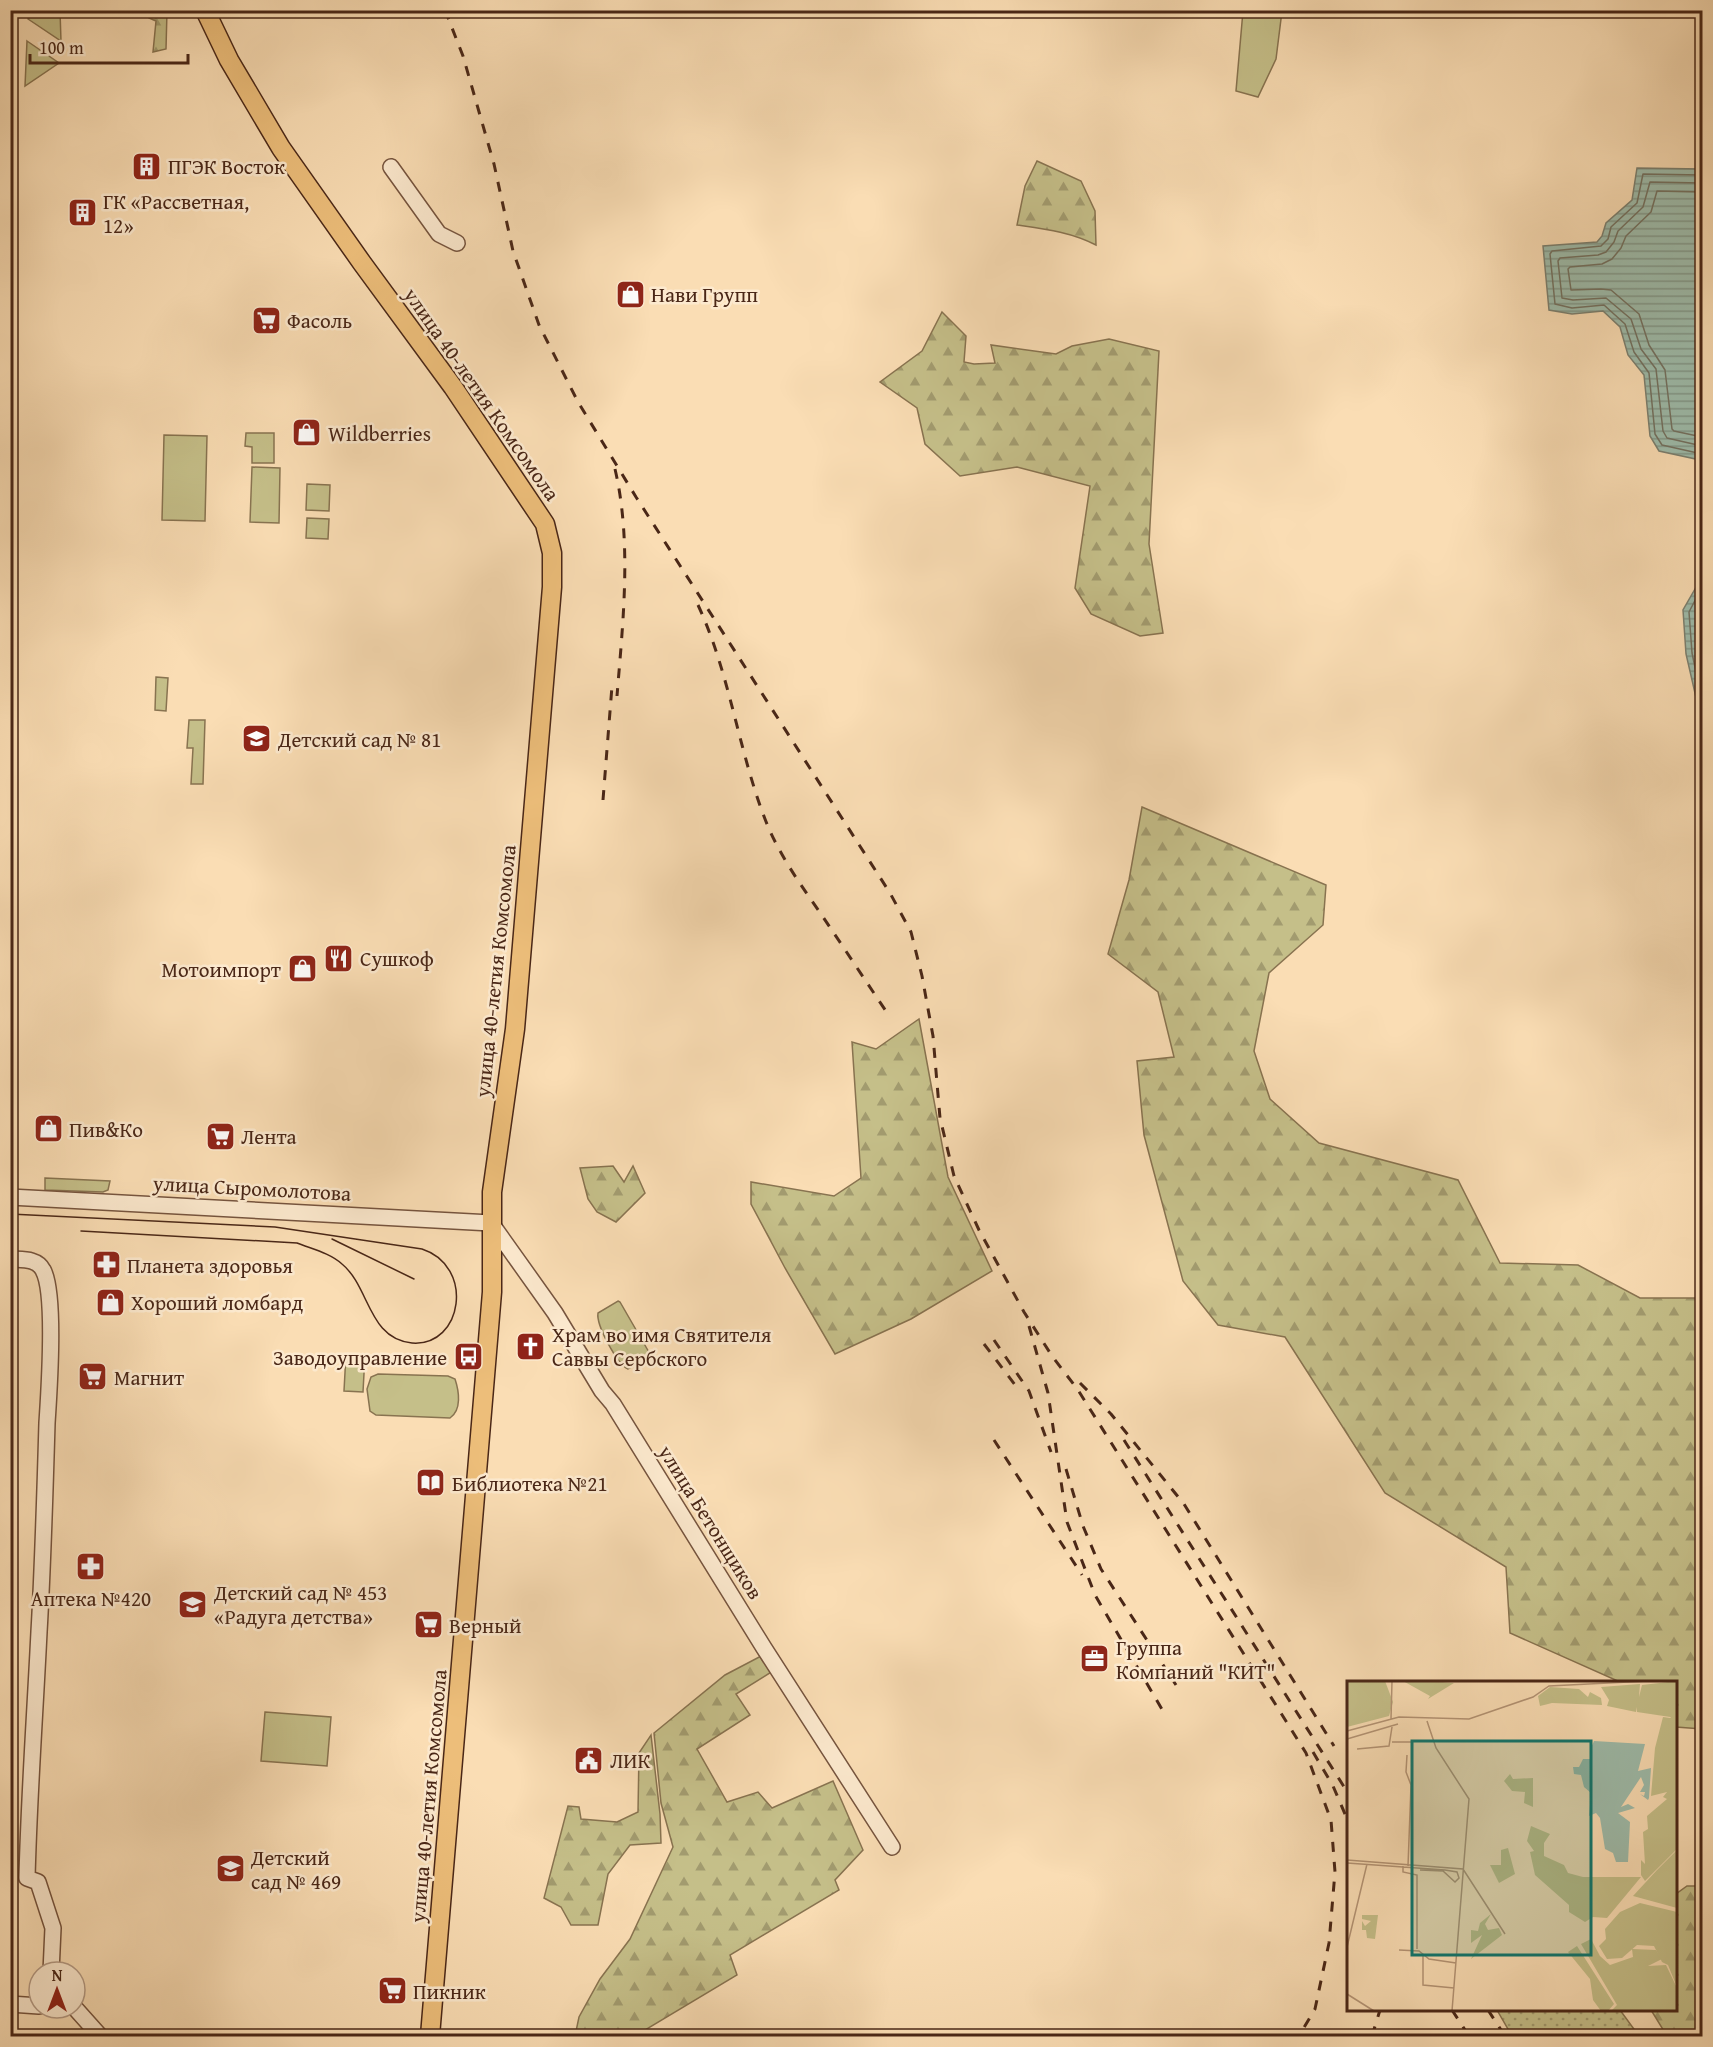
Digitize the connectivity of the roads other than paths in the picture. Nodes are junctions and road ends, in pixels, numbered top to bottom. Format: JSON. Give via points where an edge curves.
{"nodes":[{"id":1,"x":205,"y":10,"type":"edge"},
{"id":2,"x":391,"y":167,"type":"dead end"},
{"id":3,"x":457,"y":243,"type":"dead end"},
{"id":4,"x":10,"y":1197,"type":"edge"},
{"id":5,"x":491,"y":1223,"type":"junction"},
{"id":6,"x":10,"y":1259,"type":"edge"},
{"id":7,"x":892,"y":1847,"type":"dead end"},
{"id":8,"x":52,"y":1960,"type":"edge"},
{"id":9,"x":10,"y":2004,"type":"edge"},
{"id":10,"x":27,"y":2005,"type":"edge"},
{"id":11,"x":85,"y":2020,"type":"edge"},
{"id":12,"x":100,"y":2037,"type":"edge"},
{"id":13,"x":430,"y":2037,"type":"edge"}],
"edges":[{"from":1,"to":5,"type":"main road","name":"улица 40-летия Комсомола","via":[[229,60],[281,148],[453,387],[545,524],[552,554],[552,587],[515,1029]]},
{"from":2,"to":3,"type":"street","via":[[439,234]]},
{"from":4,"to":5,"type":"street","name":"улица Сыромолотова"},
{"from":5,"to":7,"type":"street","name":"улица Бетонщиков","via":[[555,1313]]},
{"from":5,"to":13,"type":"main road","name":"улица 40-летия Комсомола","via":[[491,1304]]},
{"from":6,"to":8,"type":"street","via":[[36,1262],[43,1269],[50,1301],[27,1878],[38,1882],[53,1928]]},
{"from":9,"to":10,"type":"street"},
{"from":11,"to":12,"type":"street"}]}
